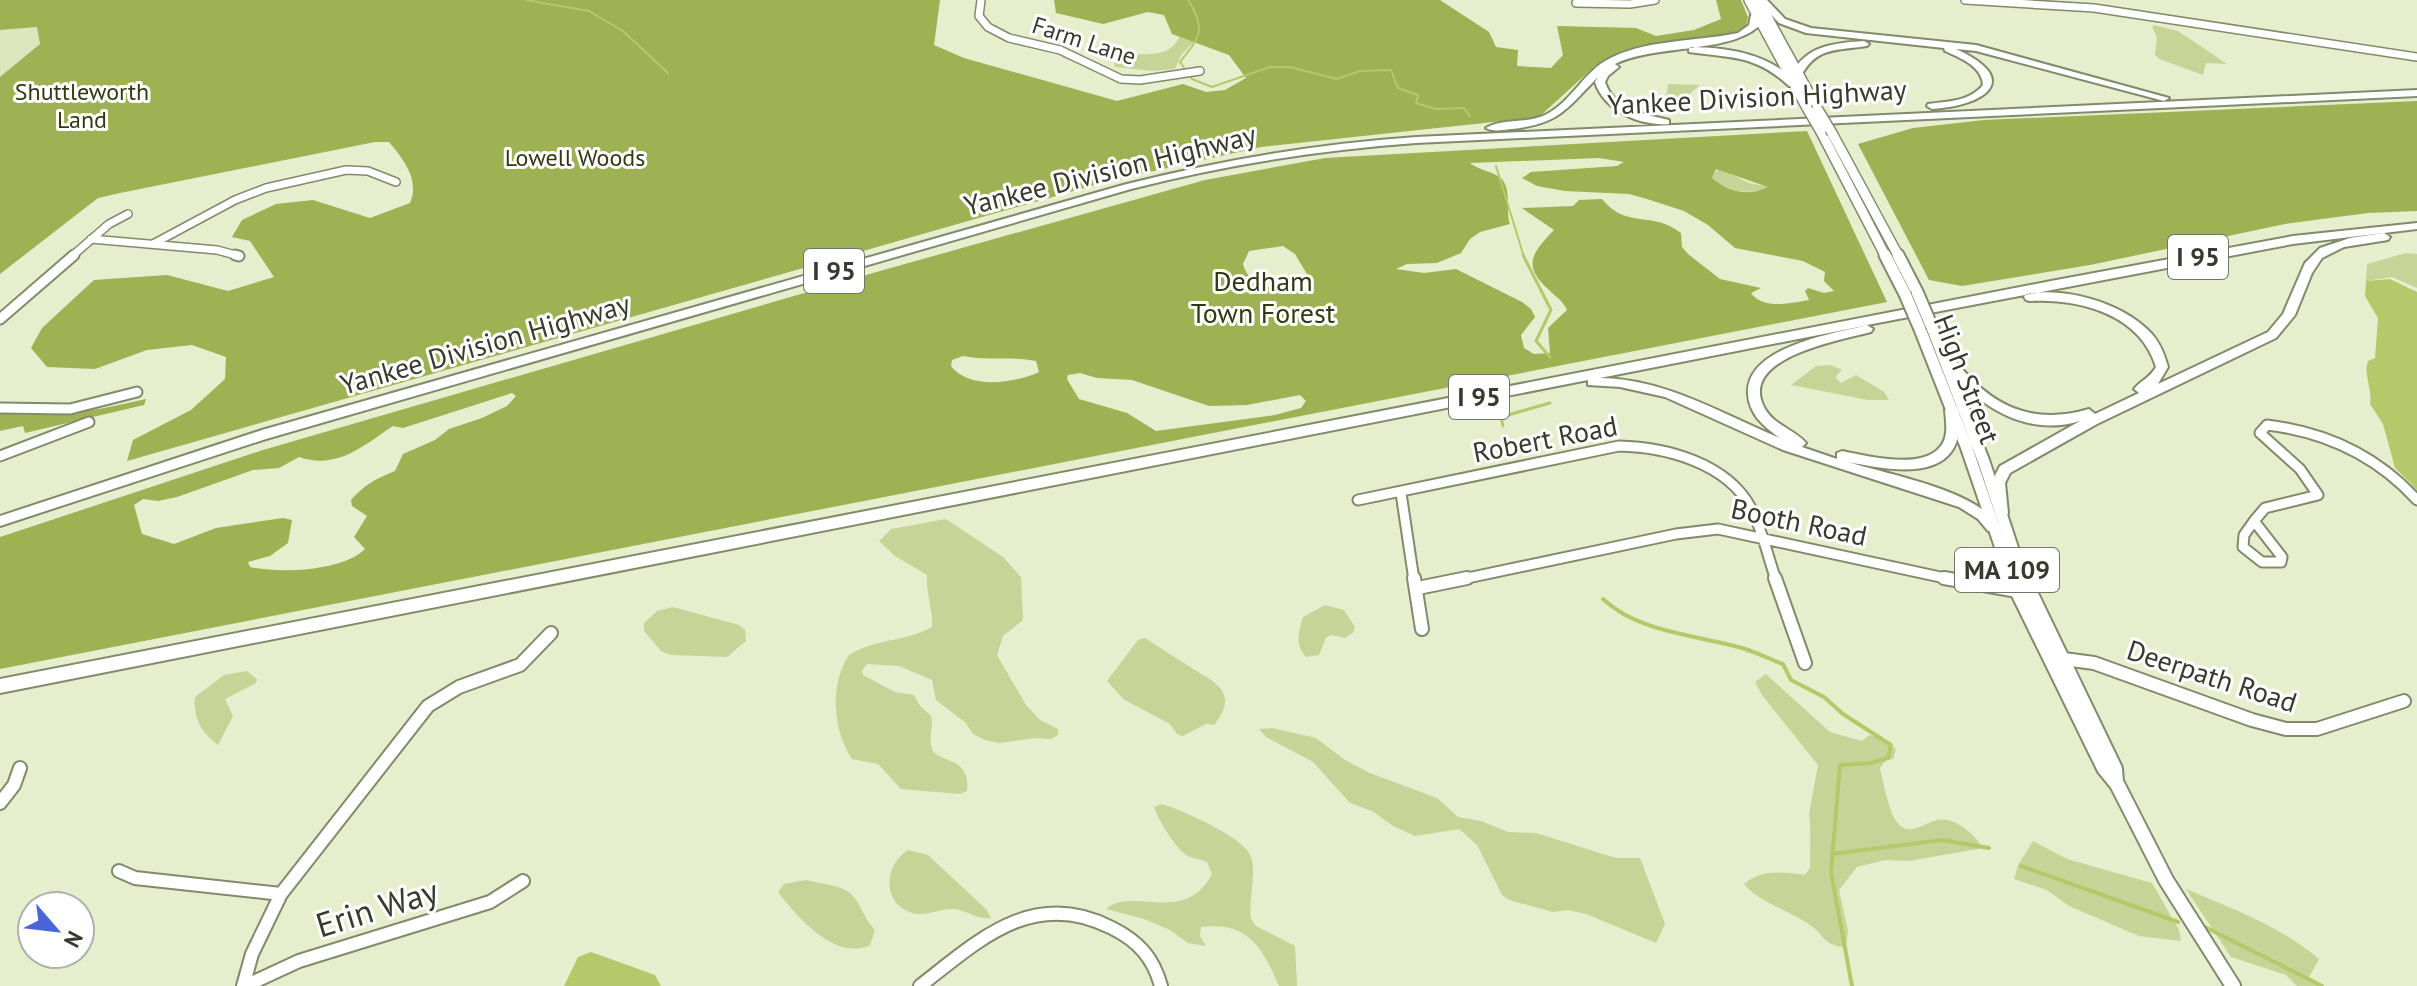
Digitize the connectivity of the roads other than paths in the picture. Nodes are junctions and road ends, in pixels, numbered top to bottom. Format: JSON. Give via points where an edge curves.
{"nodes":[{"id":1,"x":981,"y":0,"type":"edge"},
{"id":2,"x":1655,"y":0,"type":"edge"},
{"id":3,"x":1749,"y":0,"type":"edge"},
{"id":4,"x":1760,"y":0,"type":"edge"},
{"id":5,"x":1965,"y":0,"type":"edge"},
{"id":6,"x":2012,"y":1,"type":"edge"},
{"id":7,"x":1576,"y":3,"type":"dead end"},
{"id":8,"x":1756,"y":15,"type":"junction"},
{"id":9,"x":2417,"y":57,"type":"edge"},
{"id":10,"x":1200,"y":71,"type":"dead end"},
{"id":11,"x":1795,"y":79,"type":"junction"},
{"id":12,"x":2417,"y":93,"type":"edge"},
{"id":13,"x":2200,"y":102,"type":"junction"},
{"id":14,"x":1838,"y":119,"type":"junction"},
{"id":15,"x":1689,"y":126,"type":"junction"},
{"id":16,"x":1381,"y":143,"type":"junction"},
{"id":17,"x":396,"y":182,"type":"dead end"},
{"id":18,"x":128,"y":214,"type":"dead end"},
{"id":19,"x":2417,"y":226,"type":"edge"},
{"id":20,"x":2417,"y":232,"type":"edge"},
{"id":21,"x":91,"y":239,"type":"junction"},
{"id":22,"x":153,"y":244,"type":"junction"},
{"id":23,"x":239,"y":256,"type":"dead end"},
{"id":24,"x":1981,"y":298,"type":"junction"},
{"id":25,"x":1902,"y":314,"type":"junction"},
{"id":26,"x":0,"y":319,"type":"edge"},
{"id":27,"x":1926,"y":328,"type":"junction"},
{"id":28,"x":1942,"y":351,"type":"junction"},
{"id":29,"x":1548,"y":383,"type":"junction"},
{"id":30,"x":137,"y":392,"type":"dead end"},
{"id":31,"x":0,"y":408,"type":"edge"},
{"id":32,"x":1952,"y":410,"type":"junction"},
{"id":33,"x":89,"y":422,"type":"dead end"},
{"id":34,"x":0,"y":456,"type":"edge"},
{"id":35,"x":1401,"y":493,"type":"junction"},
{"id":36,"x":1358,"y":500,"type":"dead end"},
{"id":37,"x":2417,"y":500,"type":"edge"},
{"id":38,"x":2001,"y":513,"type":"junction"},
{"id":39,"x":0,"y":521,"type":"edge"},
{"id":40,"x":2254,"y":521,"type":"dead end"},
{"id":41,"x":1993,"y":527,"type":"junction"},
{"id":42,"x":1761,"y":537,"type":"junction"},
{"id":43,"x":1418,"y":588,"type":"junction"},
{"id":44,"x":2022,"y":592,"type":"junction"},
{"id":45,"x":1422,"y":629,"type":"dead end"},
{"id":46,"x":551,"y":633,"type":"dead end"},
{"id":47,"x":2055,"y":658,"type":"junction"},
{"id":48,"x":1805,"y":663,"type":"dead end"},
{"id":49,"x":0,"y":686,"type":"edge"},
{"id":50,"x":2404,"y":701,"type":"dead end"},
{"id":51,"x":20,"y":768,"type":"dead end"},
{"id":52,"x":0,"y":803,"type":"edge"},
{"id":53,"x":119,"y":871,"type":"dead end"},
{"id":54,"x":523,"y":881,"type":"dead end"},
{"id":55,"x":281,"y":894,"type":"junction"},
{"id":56,"x":244,"y":986,"type":"edge"},
{"id":57,"x":920,"y":986,"type":"edge"},
{"id":58,"x":1161,"y":986,"type":"edge"},
{"id":59,"x":2233,"y":986,"type":"edge"}],
"edges":[{"from":1,"to":10,"type":"street","name":"Farm Lane","via":[[981,20],[1009,38],[1060,50],[1121,79]]},
{"from":2,"to":7,"type":"street"},
{"from":3,"to":8,"type":"main road","name":"High Street","number":"MA 109"},
{"from":4,"to":11,"type":"main road","name":"High Street","number":"MA 109"},
{"from":4,"to":13,"type":"highway","via":[[1782,21],[1809,31],[1970,47],[2139,93]]},
{"from":5,"to":6,"type":"street"},
{"from":6,"to":9,"type":"street","via":[[2120,11]]},
{"from":8,"to":11,"type":"main road","name":"High Street","number":"MA 109"},
{"from":8,"to":16,"type":"highway","via":[[1754,26],[1741,35],[1610,62],[1546,119]]},
{"from":11,"to":14,"type":"highway","via":[[1803,60],[1817,51],[1894,43],[1952,51],[1974,62],[1987,78],[1983,92],[1965,102]]},
{"from":11,"to":15,"type":"highway","via":[[1754,57],[1698,50],[1640,57],[1601,78],[1602,91],[1619,107]]},
{"from":11,"to":27,"type":"main road","name":"High Street","number":"MA 109","bridge":true},
{"from":12,"to":13,"type":"highway","name":"Yankee Division Highway","number":"I 95"},
{"from":13,"to":14,"type":"highway","name":"Yankee Division Highway","number":"I 95"},
{"from":14,"to":15,"type":"highway","name":"Yankee Division Highway","number":"I 95"},
{"from":15,"to":16,"type":"highway","name":"Yankee Division Highway","number":"I 95"},
{"from":16,"to":39,"type":"highway","name":"Yankee Division Highway","number":"I 95","via":[[1253,158],[1139,184],[217,449]]},
{"from":17,"to":22,"type":"street","via":[[368,171],[346,170],[266,188]]},
{"from":18,"to":21,"type":"street"},
{"from":19,"to":24,"type":"highway","number":"I 95","via":[[2282,241]]},
{"from":20,"to":38,"type":"highway","via":[[2322,253],[2311,265],[2284,326],[2015,463],[1998,483]]},
{"from":21,"to":22,"type":"street"},
{"from":21,"to":26,"type":"street"},
{"from":22,"to":23,"type":"street"},
{"from":24,"to":25,"type":"highway","number":"I 95"},
{"from":24,"to":28,"type":"highway","via":[[2054,296],[2104,308],[2153,342],[2161,359],[2160,374],[2085,416],[2049,421],[1987,400],[1963,381]]},
{"from":25,"to":29,"type":"highway","number":"I 95"},
{"from":25,"to":32,"type":"highway","via":[[1771,360],[1755,381],[1757,407],[1774,428],[1803,445],[1898,465],[1919,464],[1946,452],[1954,435]]},
{"from":27,"to":28,"type":"main road","name":"High Street","number":"MA 109"},
{"from":27,"to":32,"type":"main road","name":"High Street","number":"MA 109"},
{"from":28,"to":38,"type":"main road","name":"High Street","number":"MA 109"},
{"from":29,"to":41,"type":"highway","via":[[1621,381],[1653,387],[1794,449],[1964,503]]},
{"from":29,"to":49,"type":"highway","number":"I 95"},
{"from":30,"to":31,"type":"street","via":[[63,411]]},
{"from":32,"to":41,"type":"main road","name":"High Street","number":"MA 109"},
{"from":33,"to":34,"type":"street"},
{"from":35,"to":36,"type":"street","name":"Robert Road"},
{"from":35,"to":42,"type":"street","name":"Robert Road","via":[[1637,446],[1677,455],[1732,484],[1751,508]]},
{"from":35,"to":43,"type":"street"},
{"from":37,"to":40,"type":"street","via":[[2375,463],[2343,447],[2296,429],[2267,425],[2260,433],[2305,474],[2318,495],[2270,506]]},
{"from":38,"to":44,"type":"main road","name":"High Street","number":"MA 109"},
{"from":41,"to":44,"type":"main road","name":"High Street","number":"MA 109"},
{"from":42,"to":43,"type":"street","name":"Booth Road","via":[[1701,530]]},
{"from":42,"to":44,"type":"street","name":"Booth Road"},
{"from":42,"to":48,"type":"street","name":"Robert Road"},
{"from":43,"to":45,"type":"street"},
{"from":44,"to":47,"type":"main road","name":"High Street","number":"MA 109"},
{"from":46,"to":55,"type":"street","via":[[519,669],[446,693],[428,706]]},
{"from":47,"to":50,"type":"street","name":"Deerpath Road","via":[[2094,663],[2286,729],[2317,729]]},
{"from":47,"to":59,"type":"main road","name":"High Street","number":"MA 109","via":[[2115,769],[2117,784],[2166,880]]},
{"from":51,"to":52,"type":"street"},
{"from":53,"to":55,"type":"street","via":[[135,878]]},
{"from":54,"to":56,"type":"street","name":"Erin Way","via":[[490,902],[299,961]]},
{"from":55,"to":56,"type":"street","via":[[252,954]]},
{"from":57,"to":58,"type":"street","via":[[985,936],[1014,921],[1054,913],[1092,918],[1120,932],[1152,959]]}]}
